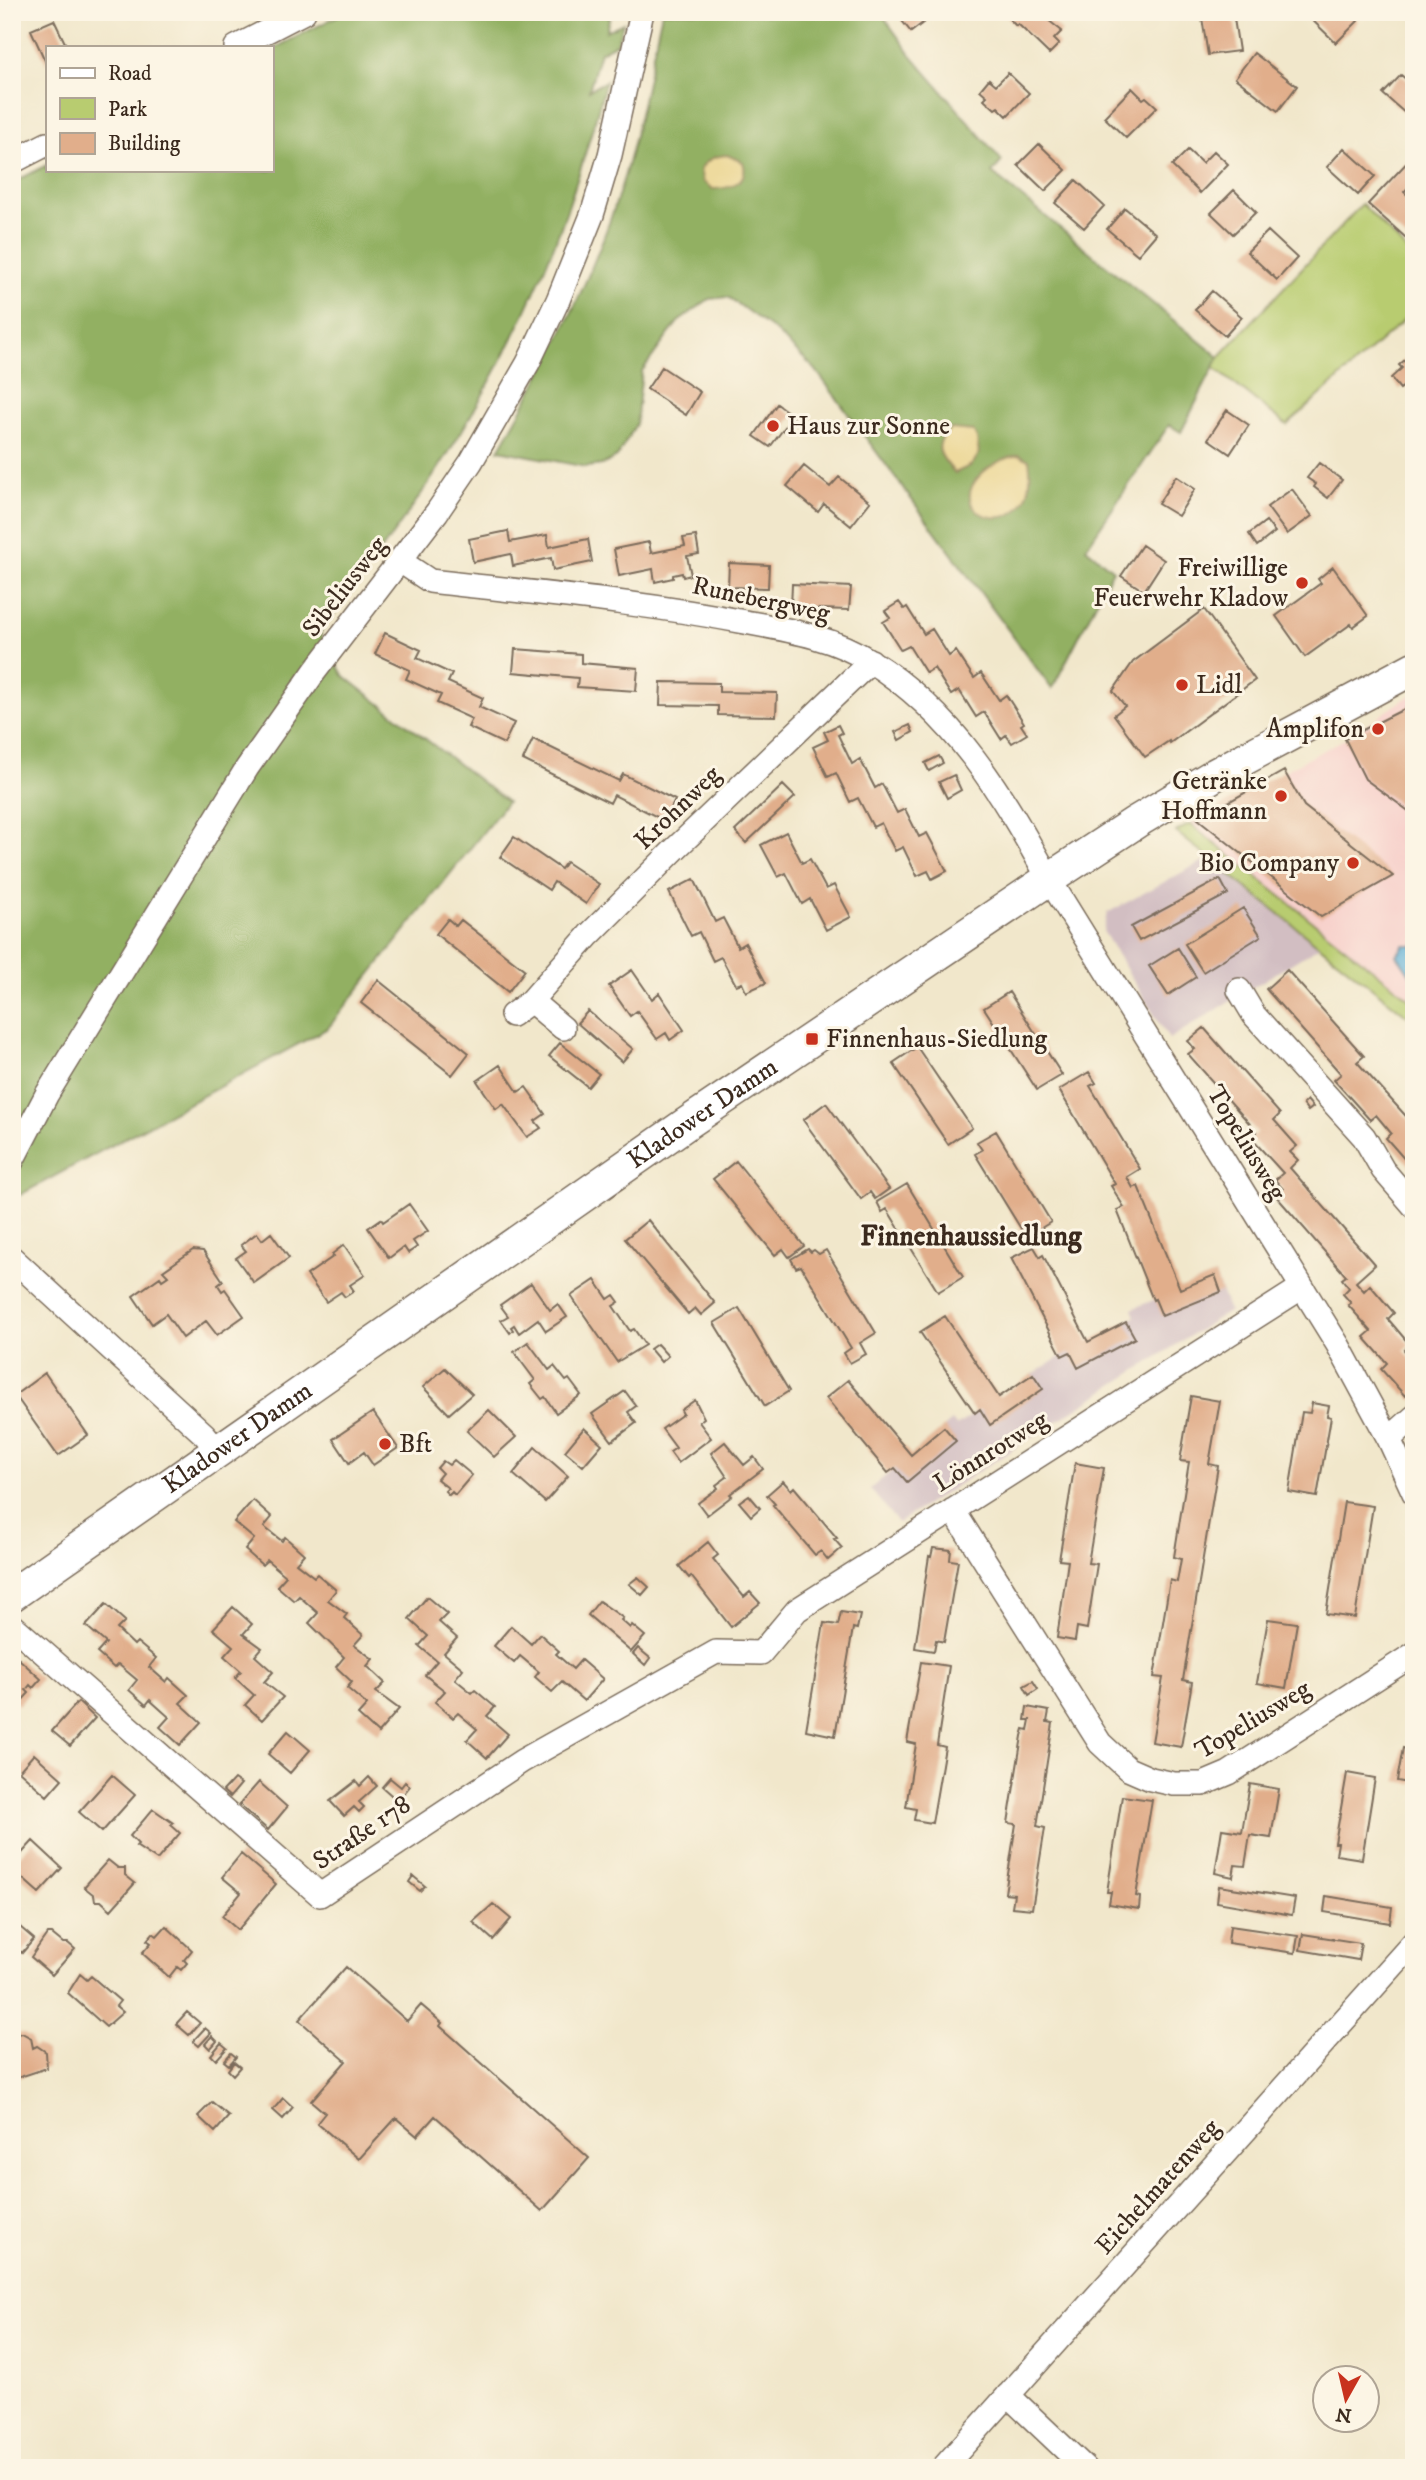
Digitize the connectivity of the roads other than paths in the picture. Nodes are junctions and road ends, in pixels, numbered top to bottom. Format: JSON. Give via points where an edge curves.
{"nodes":[{"id":1,"x":304,"y":12,"type":"edge"},
{"id":2,"x":642,"y":12,"type":"edge"},
{"id":3,"x":238,"y":46,"type":"edge"},
{"id":4,"x":46,"y":145,"type":"edge"},
{"id":5,"x":12,"y":162,"type":"edge"},
{"id":6,"x":400,"y":561,"type":"junction"},
{"id":7,"x":871,"y":661,"type":"junction"},
{"id":8,"x":1414,"y":668,"type":"edge"},
{"id":9,"x":1049,"y":879,"type":"junction"},
{"id":10,"x":1238,"y":990,"type":"dead end"},
{"id":11,"x":531,"y":1001,"type":"junction"},
{"id":12,"x":512,"y":1015,"type":"dead end"},
{"id":13,"x":563,"y":1028,"type":"dead end"},
{"id":14,"x":12,"y":1161,"type":"edge"},
{"id":15,"x":1414,"y":1206,"type":"edge"},
{"id":16,"x":12,"y":1258,"type":"edge"},
{"id":17,"x":1301,"y":1288,"type":"junction"},
{"id":18,"x":1414,"y":1417,"type":"edge"},
{"id":19,"x":1389,"y":1438,"type":"junction"},
{"id":20,"x":219,"y":1452,"type":"junction"},
{"id":21,"x":1414,"y":1493,"type":"edge"},
{"id":22,"x":953,"y":1510,"type":"junction"},
{"id":23,"x":12,"y":1595,"type":"edge"},
{"id":24,"x":12,"y":1625,"type":"edge"},
{"id":25,"x":716,"y":1652,"type":"joint"},
{"id":26,"x":1414,"y":1654,"type":"edge"},
{"id":27,"x":1414,"y":1942,"type":"edge"},
{"id":28,"x":1008,"y":2395,"type":"junction"},
{"id":29,"x":943,"y":2468,"type":"edge"},
{"id":30,"x":1085,"y":2468,"type":"edge"}],
"edges":[{"from":1,"to":3,"type":"street"},
{"from":2,"to":6,"type":"street","name":"Sibeliusweg","via":[[610,155],[558,300],[478,451]]},
{"from":4,"to":5,"type":"street"},
{"from":6,"to":7,"type":"street","name":"Runebergweg","via":[[430,581],[700,613],[814,636]]},
{"from":6,"to":14,"type":"street","name":"Sibeliusweg","via":[[247,768],[47,1094]]},
{"from":7,"to":9,"type":"street","name":"Runebergweg","via":[[961,740],[1011,810]]},
{"from":7,"to":11,"type":"street","name":"Krohnweg","via":[[614,910]]},
{"from":8,"to":9,"type":"main road","name":"Kladower Damm","via":[[1216,774]]},
{"from":9,"to":17,"type":"street","name":"Topeliusweg"},
{"from":9,"to":20,"type":"main road","name":"Kladower Damm","via":[[675,1132]]},
{"from":10,"to":15,"type":"street","via":[[1254,1015],[1364,1137],[1383,1170]]},
{"from":11,"to":12,"type":"street","name":"Krohnweg"},
{"from":11,"to":13,"type":"street"},
{"from":16,"to":20,"type":"street"},
{"from":17,"to":19,"type":"street","name":"Topeliusweg"},
{"from":17,"to":22,"type":"street","name":"Lönnrotweg"},
{"from":18,"to":19,"type":"street"},
{"from":19,"to":21,"type":"street","name":"Topeliusweg"},
{"from":20,"to":23,"type":"main road","name":"Kladower Damm"},
{"from":22,"to":25,"type":"street","name":"Lönnrotweg","via":[[797,1610],[761,1653]]},
{"from":22,"to":26,"type":"street","name":"Topeliusweg","via":[[1100,1744],[1128,1769],[1152,1779],[1203,1784],[1229,1773]]},
{"from":24,"to":25,"type":"street","name":"Straße 178","via":[[320,1895],[522,1761]]},
{"from":27,"to":28,"type":"street","name":"Eichelmatenweg"},
{"from":28,"to":29,"type":"street","name":"Eichelmatenweg"},
{"from":28,"to":30,"type":"street"}]}
